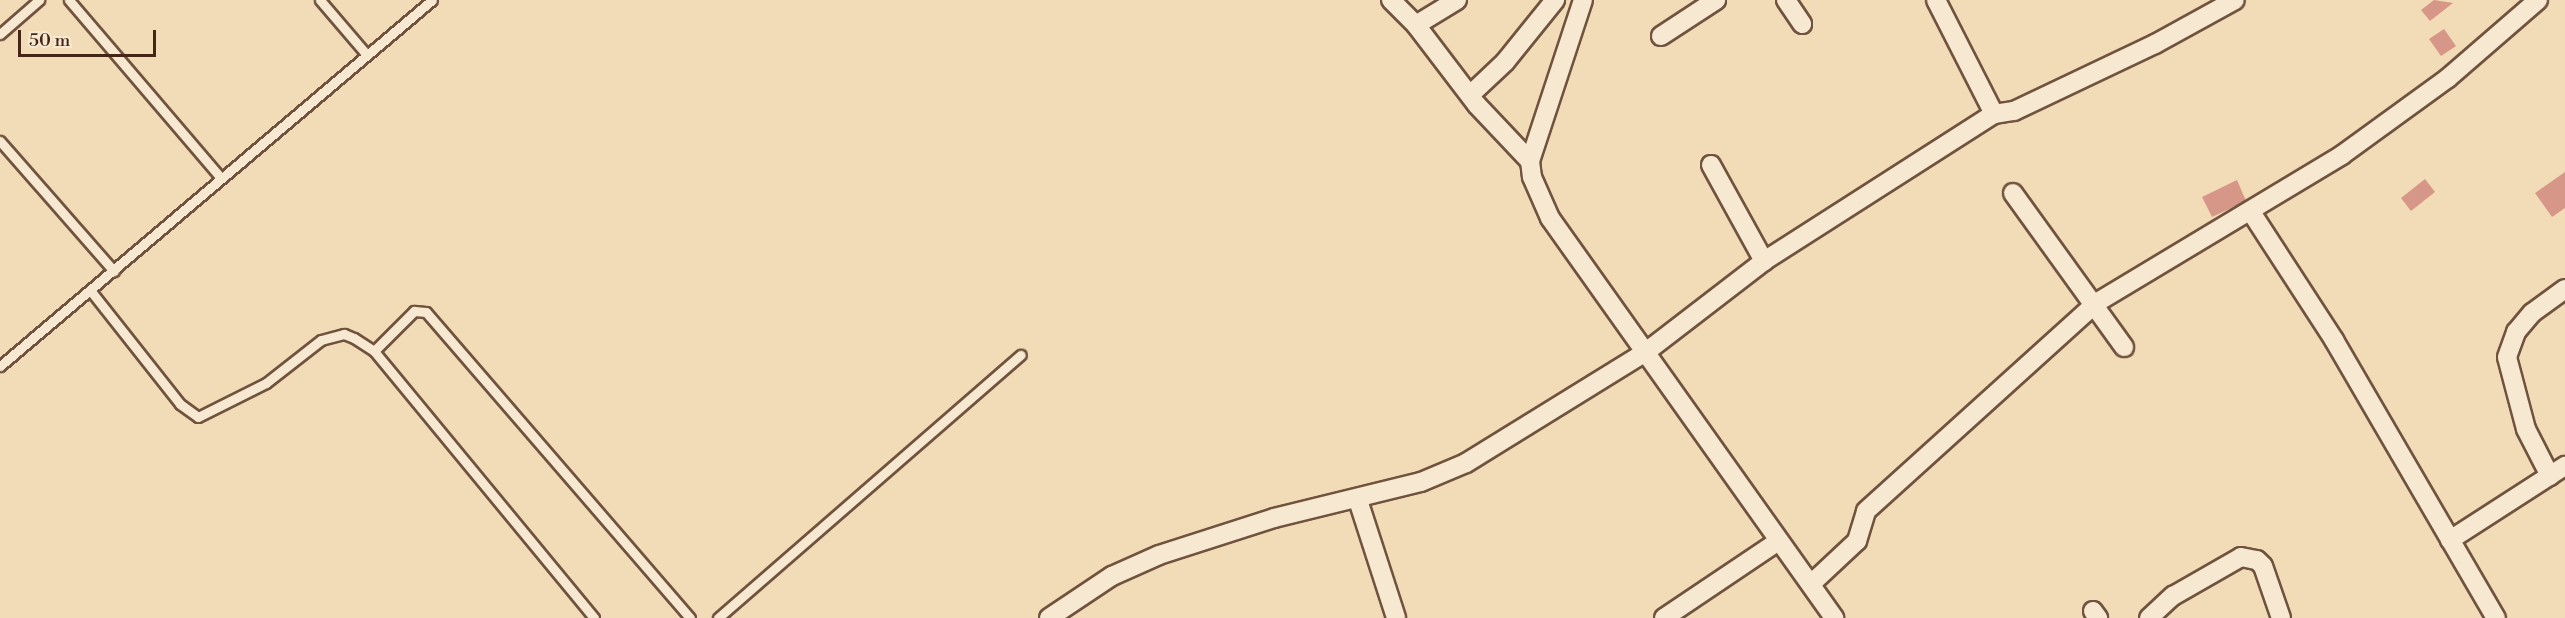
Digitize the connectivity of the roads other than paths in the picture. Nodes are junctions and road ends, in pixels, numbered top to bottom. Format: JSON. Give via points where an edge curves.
{"nodes":[{"id":1,"x":39,"y":0,"type":"edge"},
{"id":2,"x":69,"y":0,"type":"edge"},
{"id":3,"x":320,"y":0,"type":"edge"},
{"id":4,"x":432,"y":0,"type":"edge"},
{"id":5,"x":1391,"y":0,"type":"edge"},
{"id":6,"x":1457,"y":0,"type":"edge"},
{"id":7,"x":1555,"y":0,"type":"edge"},
{"id":8,"x":1716,"y":0,"type":"edge"},
{"id":9,"x":1786,"y":0,"type":"edge"},
{"id":10,"x":1936,"y":0,"type":"edge"},
{"id":11,"x":2235,"y":0,"type":"edge"},
{"id":12,"x":2538,"y":0,"type":"edge"},
{"id":13,"x":1579,"y":2,"type":"edge"},
{"id":14,"x":1802,"y":24,"type":"dead end"},
{"id":15,"x":1416,"y":25,"type":"junction"},
{"id":16,"x":0,"y":34,"type":"edge"},
{"id":17,"x":1661,"y":36,"type":"dead end"},
{"id":18,"x":367,"y":55,"type":"junction"},
{"id":19,"x":1470,"y":95,"type":"junction"},
{"id":20,"x":1994,"y":114,"type":"junction"},
{"id":21,"x":0,"y":141,"type":"edge"},
{"id":22,"x":1530,"y":161,"type":"junction"},
{"id":23,"x":1711,"y":165,"type":"dead end"},
{"id":24,"x":221,"y":178,"type":"junction"},
{"id":25,"x":2013,"y":193,"type":"dead end"},
{"id":26,"x":2251,"y":212,"type":"junction"},
{"id":27,"x":1764,"y":261,"type":"junction"},
{"id":28,"x":114,"y":271,"type":"junction"},
{"id":29,"x":2565,"y":289,"type":"edge"},
{"id":30,"x":90,"y":290,"type":"junction"},
{"id":31,"x":2096,"y":303,"type":"junction"},
{"id":32,"x":2124,"y":347,"type":"dead end"},
{"id":33,"x":374,"y":351,"type":"junction"},
{"id":34,"x":1646,"y":352,"type":"junction"},
{"id":35,"x":1021,"y":355,"type":"dead end"},
{"id":36,"x":0,"y":366,"type":"edge"},
{"id":37,"x":2558,"y":471,"type":"edge"},
{"id":38,"x":1358,"y":500,"type":"junction"},
{"id":39,"x":2450,"y":540,"type":"junction"},
{"id":40,"x":1777,"y":542,"type":"junction"},
{"id":41,"x":1811,"y":584,"type":"junction"},
{"id":42,"x":594,"y":618,"type":"edge"},
{"id":43,"x":690,"y":618,"type":"edge"},
{"id":44,"x":718,"y":618,"type":"edge"},
{"id":45,"x":1050,"y":618,"type":"edge"},
{"id":46,"x":1396,"y":618,"type":"edge"},
{"id":47,"x":1664,"y":618,"type":"edge"},
{"id":48,"x":1834,"y":618,"type":"edge"},
{"id":49,"x":2149,"y":618,"type":"edge"},
{"id":50,"x":2281,"y":618,"type":"edge"},
{"id":51,"x":2496,"y":618,"type":"edge"}],
"edges":[{"from":1,"to":16,"type":"lane"},
{"from":2,"to":24,"type":"lane"},
{"from":3,"to":18,"type":"lane"},
{"from":4,"to":18,"type":"lane"},
{"from":5,"to":15,"type":"street"},
{"from":6,"to":15,"type":"street"},
{"from":7,"to":19,"type":"street","via":[[1505,62]]},
{"from":8,"to":17,"type":"street"},
{"from":9,"to":14,"type":"street"},
{"from":10,"to":20,"type":"street"},
{"from":11,"to":20,"type":"street","via":[[2155,44],[2014,111]]},
{"from":12,"to":26,"type":"street","via":[[2438,84],[2342,156]]},
{"from":13,"to":22,"type":"street"},
{"from":15,"to":19,"type":"street"},
{"from":18,"to":24,"type":"lane"},
{"from":19,"to":22,"type":"street"},
{"from":20,"to":27,"type":"street"},
{"from":21,"to":28,"type":"lane"},
{"from":22,"to":34,"type":"street","via":[[1532,177],[1550,218]]},
{"from":23,"to":27,"type":"street"},
{"from":24,"to":28,"type":"lane"},
{"from":25,"to":31,"type":"street"},
{"from":26,"to":31,"type":"street"},
{"from":26,"to":39,"type":"street","via":[[2334,340]]},
{"from":27,"to":34,"type":"street"},
{"from":28,"to":30,"type":"lane"},
{"from":29,"to":37,"type":"street","via":[[2532,313],[2516,332],[2507,357],[2526,429]]},
{"from":30,"to":33,"type":"lane","via":[[180,404],[198,417],[266,383],[321,340],[344,334]]},
{"from":30,"to":36,"type":"lane"},
{"from":31,"to":32,"type":"street"},
{"from":31,"to":41,"type":"street","via":[[1866,511],[1857,541]]},
{"from":33,"to":42,"type":"lane"},
{"from":33,"to":43,"type":"lane","via":[[408,315],[426,312]]},
{"from":34,"to":38,"type":"street","via":[[1466,463],[1421,482]]},
{"from":34,"to":40,"type":"street"},
{"from":35,"to":44,"type":"lane"},
{"from":37,"to":39,"type":"street"},
{"from":38,"to":45,"type":"street","via":[[1274,518],[1159,555],[1112,576]]},
{"from":38,"to":46,"type":"street"},
{"from":39,"to":51,"type":"street"},
{"from":40,"to":41,"type":"street"},
{"from":40,"to":47,"type":"street"},
{"from":41,"to":48,"type":"street"},
{"from":49,"to":50,"type":"street","via":[[2173,596],[2241,557],[2257,560],[2263,566]]}]}
